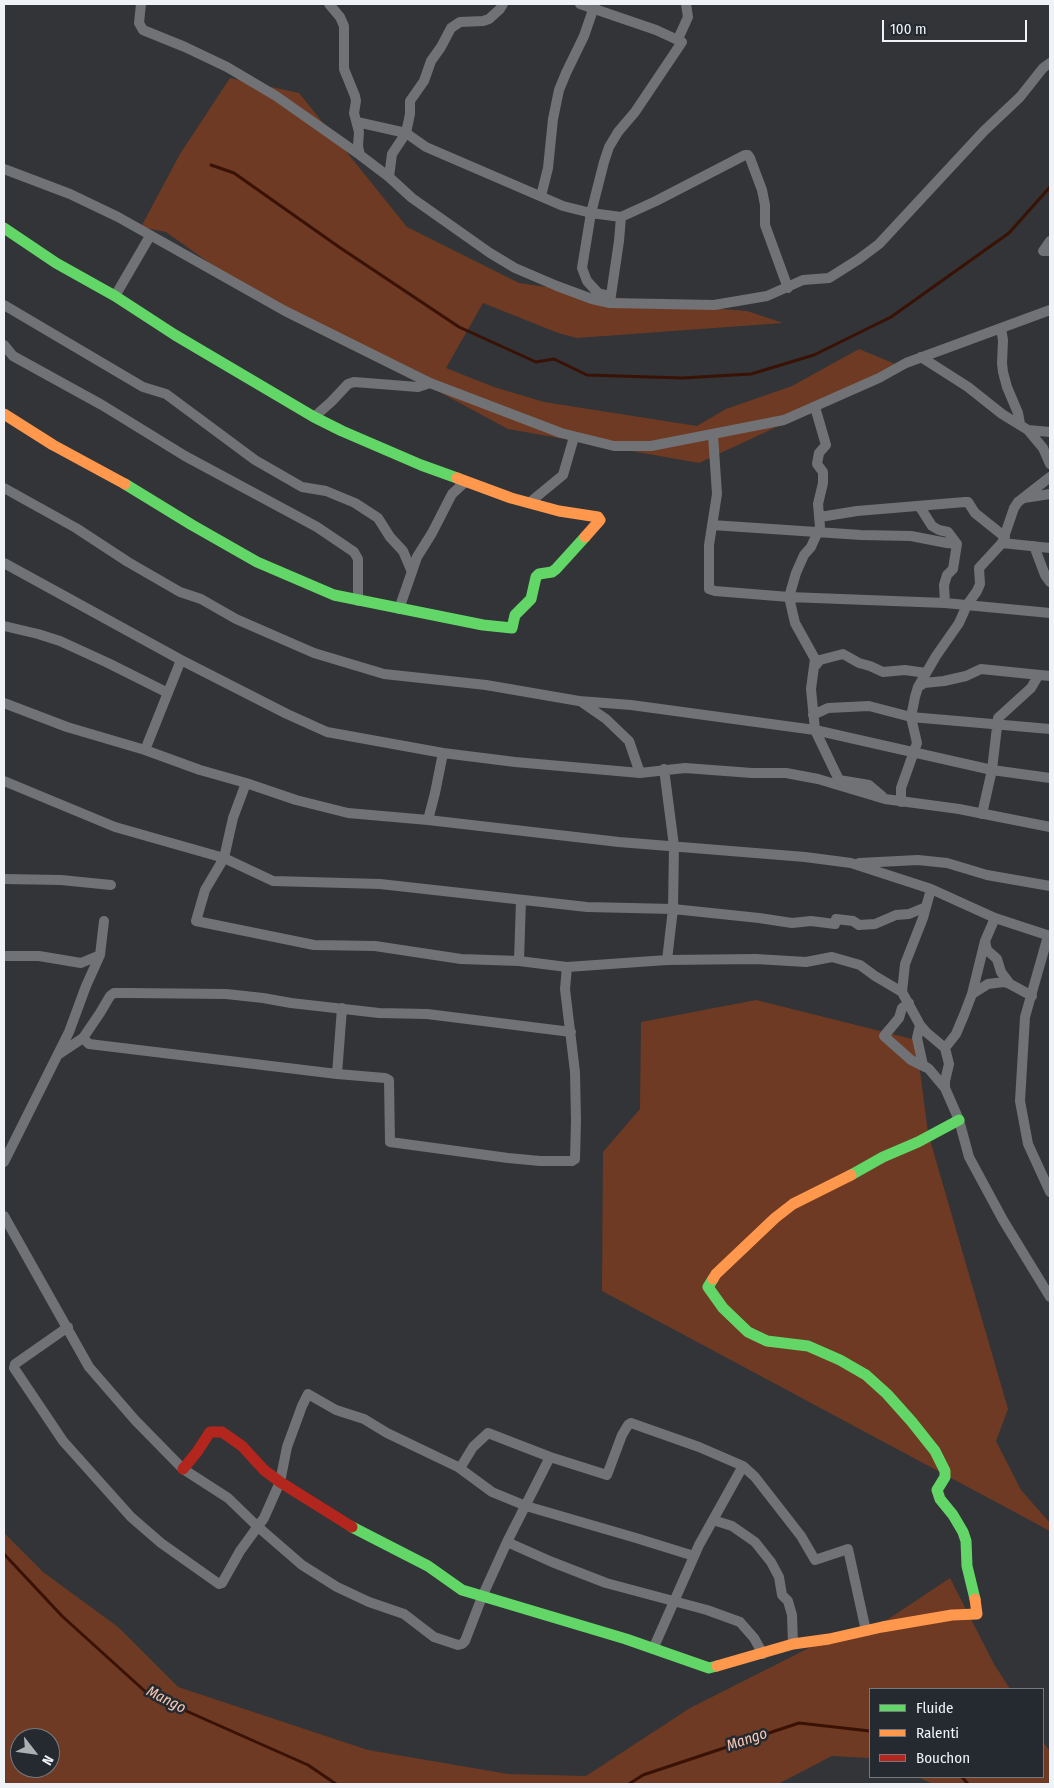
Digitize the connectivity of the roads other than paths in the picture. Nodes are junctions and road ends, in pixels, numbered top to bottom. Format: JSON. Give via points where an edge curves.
{"nodes":[{"id":1,"x":141,"y":4,"type":"edge"},
{"id":2,"x":329,"y":4,"type":"edge"},
{"id":3,"x":503,"y":4,"type":"edge"},
{"id":4,"x":580,"y":4,"type":"edge"},
{"id":5,"x":686,"y":4,"type":"edge"},
{"id":6,"x":594,"y":6,"type":"edge"},
{"id":7,"x":678,"y":39,"type":"junction"},
{"id":8,"x":1050,"y":63,"type":"edge"},
{"id":9,"x":356,"y":122,"type":"junction"},
{"id":10,"x":406,"y":133,"type":"junction"},
{"id":11,"x":360,"y":154,"type":"junction"},
{"id":12,"x":4,"y":169,"type":"edge"},
{"id":13,"x":389,"y":176,"type":"junction"},
{"id":14,"x":541,"y":196,"type":"junction"},
{"id":15,"x":591,"y":213,"type":"junction"},
{"id":16,"x":621,"y":217,"type":"junction"},
{"id":17,"x":4,"y":228,"type":"edge"},
{"id":18,"x":150,"y":236,"type":"junction"},
{"id":19,"x":1050,"y":241,"type":"edge"},
{"id":20,"x":1050,"y":251,"type":"edge"},
{"id":21,"x":788,"y":288,"type":"junction"},
{"id":22,"x":115,"y":296,"type":"junction"},
{"id":23,"x":611,"y":300,"type":"junction"},
{"id":24,"x":4,"y":305,"type":"edge"},
{"id":25,"x":1050,"y":310,"type":"edge"},
{"id":26,"x":1001,"y":328,"type":"junction"},
{"id":27,"x":4,"y":344,"type":"edge"},
{"id":28,"x":921,"y":357,"type":"junction"},
{"id":29,"x":430,"y":383,"type":"junction"},
{"id":30,"x":815,"y":407,"type":"junction"},
{"id":31,"x":4,"y":414,"type":"edge"},
{"id":32,"x":314,"y":417,"type":"junction"},
{"id":33,"x":1024,"y":427,"type":"junction"},
{"id":34,"x":1050,"y":432,"type":"edge"},
{"id":35,"x":713,"y":434,"type":"junction"},
{"id":36,"x":574,"y":437,"type":"junction"},
{"id":37,"x":1050,"y":464,"type":"edge"},
{"id":38,"x":1050,"y":477,"type":"edge"},
{"id":39,"x":465,"y":482,"type":"junction"},
{"id":40,"x":4,"y":488,"type":"edge"},
{"id":41,"x":1050,"y":494,"type":"edge"},
{"id":42,"x":1023,"y":498,"type":"junction"},
{"id":43,"x":529,"y":503,"type":"junction"},
{"id":44,"x":920,"y":507,"type":"junction"},
{"id":45,"x":820,"y":517,"type":"junction"},
{"id":46,"x":712,"y":525,"type":"junction"},
{"id":47,"x":818,"y":533,"type":"junction"},
{"id":48,"x":1003,"y":540,"type":"junction"},
{"id":49,"x":957,"y":544,"type":"junction"},
{"id":50,"x":1034,"y":546,"type":"junction"},
{"id":51,"x":1050,"y":548,"type":"edge"},
{"id":52,"x":4,"y":563,"type":"edge"},
{"id":53,"x":412,"y":572,"type":"junction"},
{"id":54,"x":1050,"y":582,"type":"edge"},
{"id":55,"x":789,"y":597,"type":"junction"},
{"id":56,"x":358,"y":601,"type":"junction"},
{"id":57,"x":945,"y":603,"type":"junction"},
{"id":58,"x":967,"y":605,"type":"junction"},
{"id":59,"x":399,"y":609,"type":"junction"},
{"id":60,"x":1050,"y":613,"type":"edge"},
{"id":61,"x":4,"y":626,"type":"edge"},
{"id":62,"x":181,"y":660,"type":"junction"},
{"id":63,"x":815,"y":666,"type":"junction"},
{"id":64,"x":926,"y":672,"type":"junction"},
{"id":65,"x":1038,"y":676,"type":"junction"},
{"id":66,"x":1050,"y":676,"type":"edge"},
{"id":67,"x":918,"y":687,"type":"junction"},
{"id":68,"x":168,"y":693,"type":"junction"},
{"id":69,"x":579,"y":701,"type":"junction"},
{"id":70,"x":4,"y":703,"type":"edge"},
{"id":71,"x":813,"y":715,"type":"junction"},
{"id":72,"x":911,"y":717,"type":"junction"},
{"id":73,"x":996,"y":724,"type":"junction"},
{"id":74,"x":1050,"y":729,"type":"edge"},
{"id":75,"x":815,"y":730,"type":"junction"},
{"id":76,"x":145,"y":750,"type":"junction"},
{"id":77,"x":914,"y":752,"type":"junction"},
{"id":78,"x":443,"y":753,"type":"junction"},
{"id":79,"x":664,"y":769,"type":"junction"},
{"id":80,"x":992,"y":770,"type":"junction"},
{"id":81,"x":640,"y":773,"type":"junction"},
{"id":82,"x":1050,"y":778,"type":"edge"},
{"id":83,"x":4,"y":781,"type":"edge"},
{"id":84,"x":246,"y":783,"type":"junction"},
{"id":85,"x":885,"y":799,"type":"junction"},
{"id":86,"x":901,"y":802,"type":"junction"},
{"id":87,"x":982,"y":814,"type":"junction"},
{"id":88,"x":428,"y":820,"type":"junction"},
{"id":89,"x":1050,"y":827,"type":"edge"},
{"id":90,"x":674,"y":846,"type":"junction"},
{"id":91,"x":224,"y":858,"type":"junction"},
{"id":92,"x":851,"y":863,"type":"junction"},
{"id":93,"x":4,"y":879,"type":"edge"},
{"id":94,"x":110,"y":885,"type":"dead end"},
{"id":95,"x":1050,"y":886,"type":"edge"},
{"id":96,"x":931,"y":889,"type":"junction"},
{"id":97,"x":522,"y":900,"type":"junction"},
{"id":98,"x":926,"y":907,"type":"junction"},
{"id":99,"x":674,"y":909,"type":"junction"},
{"id":100,"x":995,"y":918,"type":"junction"},
{"id":101,"x":104,"y":921,"type":"dead end"},
{"id":102,"x":1049,"y":936,"type":"edge"},
{"id":103,"x":985,"y":941,"type":"junction"},
{"id":104,"x":100,"y":955,"type":"junction"},
{"id":105,"x":4,"y":956,"type":"edge"},
{"id":106,"x":667,"y":960,"type":"junction"},
{"id":107,"x":519,"y":961,"type":"junction"},
{"id":108,"x":566,"y":967,"type":"junction"},
{"id":109,"x":1010,"y":984,"type":"junction"},
{"id":110,"x":902,"y":992,"type":"junction"},
{"id":111,"x":972,"y":994,"type":"junction"},
{"id":112,"x":1032,"y":996,"type":"junction"},
{"id":113,"x":909,"y":1003,"type":"junction"},
{"id":114,"x":342,"y":1008,"type":"junction"},
{"id":115,"x":920,"y":1025,"type":"junction"},
{"id":116,"x":571,"y":1032,"type":"junction"},
{"id":117,"x":83,"y":1038,"type":"junction"},
{"id":118,"x":945,"y":1048,"type":"junction"},
{"id":119,"x":59,"y":1054,"type":"junction"},
{"id":120,"x":929,"y":1069,"type":"junction"},
{"id":121,"x":337,"y":1074,"type":"junction"},
{"id":122,"x":945,"y":1088,"type":"junction"},
{"id":123,"x":959,"y":1120,"type":"junction"},
{"id":124,"x":4,"y":1162,"type":"edge"},
{"id":125,"x":1050,"y":1192,"type":"edge"},
{"id":126,"x":4,"y":1216,"type":"edge"},
{"id":127,"x":1050,"y":1297,"type":"edge"},
{"id":128,"x":68,"y":1327,"type":"junction"},
{"id":129,"x":550,"y":1456,"type":"junction"},
{"id":130,"x":743,"y":1466,"type":"junction"},
{"id":131,"x":458,"y":1467,"type":"junction"},
{"id":132,"x":183,"y":1469,"type":"junction"},
{"id":133,"x":280,"y":1482,"type":"junction"},
{"id":134,"x":526,"y":1506,"type":"junction"},
{"id":135,"x":713,"y":1520,"type":"junction"},
{"id":136,"x":257,"y":1526,"type":"junction"},
{"id":137,"x":508,"y":1542,"type":"junction"},
{"id":138,"x":694,"y":1556,"type":"junction"},
{"id":139,"x":482,"y":1597,"type":"junction"},
{"id":140,"x":674,"y":1601,"type":"junction"},
{"id":141,"x":866,"y":1631,"type":"junction"},
{"id":142,"x":793,"y":1644,"type":"junction"},
{"id":143,"x":653,"y":1649,"type":"junction"},
{"id":144,"x":763,"y":1654,"type":"junction"}],
"edges":[{"from":1,"to":11,"type":"street","via":[[139,23],[143,30],[227,67],[276,96]]},
{"from":2,"to":9,"type":"street","via":[[344,26],[344,69],[355,96]]},
{"from":3,"to":10,"type":"street","via":[[489,19],[460,22],[451,28],[410,101]]},
{"from":4,"to":6,"type":"street"},
{"from":5,"to":7,"type":"street","via":[[688,17]]},
{"from":6,"to":7,"type":"street"},
{"from":6,"to":14,"type":"street","via":[[559,90]]},
{"from":7,"to":15,"type":"street","via":[[682,42],[609,147]]},
{"from":8,"to":21,"type":"street","via":[[879,244],[829,278],[803,280]]},
{"from":9,"to":10,"type":"street"},
{"from":9,"to":11,"type":"street"},
{"from":10,"to":13,"type":"street","via":[[392,154]]},
{"from":10,"to":14,"type":"street","via":[[426,147]]},
{"from":11,"to":13,"type":"street"},
{"from":12,"to":18,"type":"street","via":[[70,194]]},
{"from":13,"to":23,"type":"street","via":[[412,198],[515,268],[592,299]]},
{"from":14,"to":15,"type":"street"},
{"from":15,"to":16,"type":"street"},
{"from":15,"to":23,"type":"street","via":[[582,268],[587,281],[598,293]]},
{"from":16,"to":21,"type":"street","via":[[748,155],[762,190],[765,225]]},
{"from":16,"to":23,"type":"street"},
{"from":17,"to":22,"type":"street","via":[[56,263]]},
{"from":18,"to":22,"type":"street"},
{"from":18,"to":29,"type":"street","via":[[285,311]]},
{"from":19,"to":20,"type":"street","via":[[1043,250]]},
{"from":21,"to":23,"type":"street","via":[[767,296],[714,305]]},
{"from":22,"to":32,"type":"street"},
{"from":24,"to":53,"type":"street","via":[[143,387],[166,394],[255,460],[302,487],[326,491],[355,503],[378,518],[403,551]]},
{"from":25,"to":26,"type":"street"},
{"from":26,"to":28,"type":"street"},
{"from":26,"to":33,"type":"street","via":[[1007,387]]},
{"from":27,"to":56,"type":"street","via":[[14,356],[185,456],[317,527],[354,552],[358,559]]},
{"from":28,"to":30,"type":"street"},
{"from":28,"to":33,"type":"street"},
{"from":29,"to":32,"type":"street","via":[[418,387],[354,382]]},
{"from":29,"to":36,"type":"street"},
{"from":30,"to":35,"type":"street","via":[[784,420]]},
{"from":30,"to":45,"type":"street","via":[[826,445],[819,453],[817,464],[823,472],[818,504]]},
{"from":31,"to":56,"type":"street","via":[[257,562],[334,595]]},
{"from":32,"to":39,"type":"street"},
{"from":33,"to":34,"type":"street"},
{"from":33,"to":37,"type":"street","via":[[1043,448]]},
{"from":35,"to":36,"type":"street","via":[[651,446],[614,446]]},
{"from":35,"to":46,"type":"street","via":[[717,494]]},
{"from":36,"to":43,"type":"street","via":[[563,475]]},
{"from":38,"to":42,"type":"street"},
{"from":39,"to":43,"type":"street"},
{"from":39,"to":53,"type":"street","via":[[452,494]]},
{"from":40,"to":69,"type":"street","via":[[180,592],[314,653],[384,674],[486,685]]},
{"from":41,"to":42,"type":"street"},
{"from":42,"to":48,"type":"street","via":[[1014,508]]},
{"from":43,"to":59,"type":"street","via":[[600,520],[556,569],[536,577],[530,599],[515,615],[512,628]]},
{"from":44,"to":45,"type":"street"},
{"from":44,"to":48,"type":"street","via":[[968,502]]},
{"from":44,"to":49,"type":"street","via":[[932,526],[948,532]]},
{"from":45,"to":47,"type":"street"},
{"from":46,"to":47,"type":"street"},
{"from":46,"to":55,"type":"street","via":[[709,589]]},
{"from":47,"to":49,"type":"street","via":[[911,536]]},
{"from":47,"to":55,"type":"street","via":[[804,555]]},
{"from":48,"to":50,"type":"street"},
{"from":48,"to":58,"type":"street","via":[[981,564],[980,584]]},
{"from":49,"to":57,"type":"street","via":[[954,569],[947,575],[944,585]]},
{"from":50,"to":51,"type":"street"},
{"from":50,"to":54,"type":"street"},
{"from":52,"to":62,"type":"street"},
{"from":53,"to":59,"type":"street"},
{"from":55,"to":57,"type":"street"},
{"from":55,"to":63,"type":"street","via":[[795,623],[815,659]]},
{"from":56,"to":59,"type":"street"},
{"from":57,"to":58,"type":"street"},
{"from":58,"to":60,"type":"street"},
{"from":58,"to":64,"type":"street"},
{"from":61,"to":68,"type":"street","via":[[60,641]]},
{"from":62,"to":68,"type":"street"},
{"from":62,"to":78,"type":"street","via":[[327,732]]},
{"from":63,"to":64,"type":"street","via":[[820,660],[843,654],[883,672]]},
{"from":63,"to":71,"type":"street"},
{"from":64,"to":67,"type":"street"},
{"from":65,"to":66,"type":"street"},
{"from":65,"to":67,"type":"street","via":[[981,668],[966,676],[924,682]]},
{"from":65,"to":73,"type":"street"},
{"from":67,"to":72,"type":"street"},
{"from":68,"to":76,"type":"street"},
{"from":69,"to":75,"type":"street"},
{"from":69,"to":81,"type":"street","via":[[606,719],[629,741]]},
{"from":70,"to":76,"type":"street","via":[[67,727]]},
{"from":71,"to":72,"type":"street","via":[[828,708],[869,706]]},
{"from":71,"to":75,"type":"street"},
{"from":72,"to":73,"type":"street"},
{"from":72,"to":77,"type":"street","via":[[917,743]]},
{"from":73,"to":74,"type":"street"},
{"from":73,"to":80,"type":"street"},
{"from":75,"to":77,"type":"street"},
{"from":75,"to":85,"type":"street","via":[[838,780],[869,785]]},
{"from":76,"to":84,"type":"street"},
{"from":77,"to":80,"type":"street"},
{"from":77,"to":86,"type":"street","via":[[901,788]]},
{"from":78,"to":81,"type":"street"},
{"from":78,"to":88,"type":"street"},
{"from":79,"to":81,"type":"street"},
{"from":79,"to":85,"type":"street","via":[[786,773]]},
{"from":79,"to":90,"type":"street"},
{"from":80,"to":82,"type":"street"},
{"from":80,"to":87,"type":"street"},
{"from":83,"to":91,"type":"street","via":[[115,827]]},
{"from":84,"to":88,"type":"street","via":[[348,813]]},
{"from":84,"to":91,"type":"street"},
{"from":85,"to":86,"type":"street"},
{"from":86,"to":87,"type":"street"},
{"from":87,"to":89,"type":"street"},
{"from":88,"to":90,"type":"street"},
{"from":90,"to":92,"type":"street"},
{"from":90,"to":99,"type":"street"},
{"from":91,"to":97,"type":"street","via":[[273,881],[380,884]]},
{"from":91,"to":107,"type":"street","via":[[205,890],[196,921],[314,945],[375,946],[461,958]]},
{"from":92,"to":95,"type":"street","via":[[918,860],[947,863]]},
{"from":92,"to":96,"type":"street"},
{"from":93,"to":94,"type":"street"},
{"from":96,"to":98,"type":"street"},
{"from":96,"to":100,"type":"street"},
{"from":97,"to":99,"type":"street","via":[[587,907]]},
{"from":97,"to":107,"type":"street"},
{"from":98,"to":99,"type":"street","via":[[875,924],[836,919],[835,924],[792,923]]},
{"from":98,"to":110,"type":"street","via":[[905,964]]},
{"from":99,"to":106,"type":"street"},
{"from":100,"to":102,"type":"street"},
{"from":100,"to":103,"type":"street"},
{"from":101,"to":104,"type":"street"},
{"from":102,"to":112,"type":"street"},
{"from":103,"to":109,"type":"street","via":[[987,950],[997,959]]},
{"from":103,"to":111,"type":"street"},
{"from":104,"to":105,"type":"street","via":[[82,962],[40,956]]},
{"from":104,"to":119,"type":"street"},
{"from":106,"to":108,"type":"street"},
{"from":106,"to":110,"type":"street","via":[[806,962],[832,957],[860,965]]},
{"from":107,"to":108,"type":"street"},
{"from":108,"to":116,"type":"street","via":[[565,990]]},
{"from":109,"to":111,"type":"street","via":[[988,984]]},
{"from":109,"to":112,"type":"street"},
{"from":110,"to":113,"type":"street"},
{"from":111,"to":118,"type":"street","via":[[956,1034]]},
{"from":112,"to":125,"type":"street","via":[[1025,1017],[1020,1101],[1028,1144]]},
{"from":113,"to":115,"type":"street"},
{"from":113,"to":120,"type":"street","via":[[902,1008],[899,1018],[884,1036],[911,1060]]},
{"from":114,"to":116,"type":"street","via":[[427,1014]]},
{"from":114,"to":117,"type":"street","via":[[226,994],[114,993]]},
{"from":114,"to":121,"type":"street"},
{"from":115,"to":118,"type":"street"},
{"from":115,"to":120,"type":"street","via":[[917,1038],[920,1055]]},
{"from":116,"to":121,"type":"street","via":[[576,1120],[572,1161],[508,1158],[392,1144],[389,1080]]},
{"from":117,"to":119,"type":"street"},
{"from":117,"to":121,"type":"street","via":[[89,1044]]},
{"from":118,"to":122,"type":"street","via":[[949,1064]]},
{"from":119,"to":124,"type":"street"},
{"from":120,"to":122,"type":"street"},
{"from":122,"to":123,"type":"street"},
{"from":123,"to":127,"type":"street","via":[[969,1157]]},
{"from":123,"to":141,"type":"street","via":[[793,1204],[708,1285],[723,1308],[748,1332],[767,1341],[808,1346],[866,1375],[912,1422],[943,1466],[945,1477],[937,1490],[966,1541],[967,1566],[977,1614],[952,1615]]},
{"from":126,"to":128,"type":"street"},
{"from":128,"to":132,"type":"street","via":[[89,1367]]},
{"from":128,"to":136,"type":"street","via":[[15,1364],[14,1368],[63,1441],[131,1517],[161,1543],[221,1584]]},
{"from":129,"to":130,"type":"street","via":[[606,1474],[622,1435],[631,1423]]},
{"from":129,"to":131,"type":"street","via":[[488,1433]]},
{"from":129,"to":134,"type":"street"},
{"from":130,"to":135,"type":"street"},
{"from":130,"to":141,"type":"street","via":[[786,1515],[815,1560],[850,1551]]},
{"from":131,"to":133,"type":"street","via":[[308,1394],[287,1447]]},
{"from":131,"to":134,"type":"street","via":[[492,1492]]},
{"from":132,"to":133,"type":"street","via":[[210,1432],[222,1432]]},
{"from":132,"to":136,"type":"street","via":[[228,1498]]},
{"from":133,"to":136,"type":"street"},
{"from":133,"to":139,"type":"street","via":[[361,1532],[428,1566],[462,1590]]},
{"from":134,"to":137,"type":"street"},
{"from":134,"to":138,"type":"street"},
{"from":135,"to":138,"type":"street"},
{"from":135,"to":142,"type":"street","via":[[732,1526],[756,1542],[771,1562],[780,1577],[782,1595],[788,1601],[792,1615]]},
{"from":136,"to":139,"type":"street","via":[[302,1565],[337,1587],[404,1614],[434,1637],[458,1645],[465,1641]]},
{"from":137,"to":139,"type":"street"},
{"from":137,"to":140,"type":"street","via":[[598,1580]]},
{"from":138,"to":140,"type":"street"},
{"from":139,"to":143,"type":"street"},
{"from":140,"to":143,"type":"street"},
{"from":140,"to":144,"type":"street","via":[[740,1622]]},
{"from":141,"to":142,"type":"street"},
{"from":142,"to":144,"type":"street"},
{"from":143,"to":144,"type":"street","via":[[709,1668]]}]}
